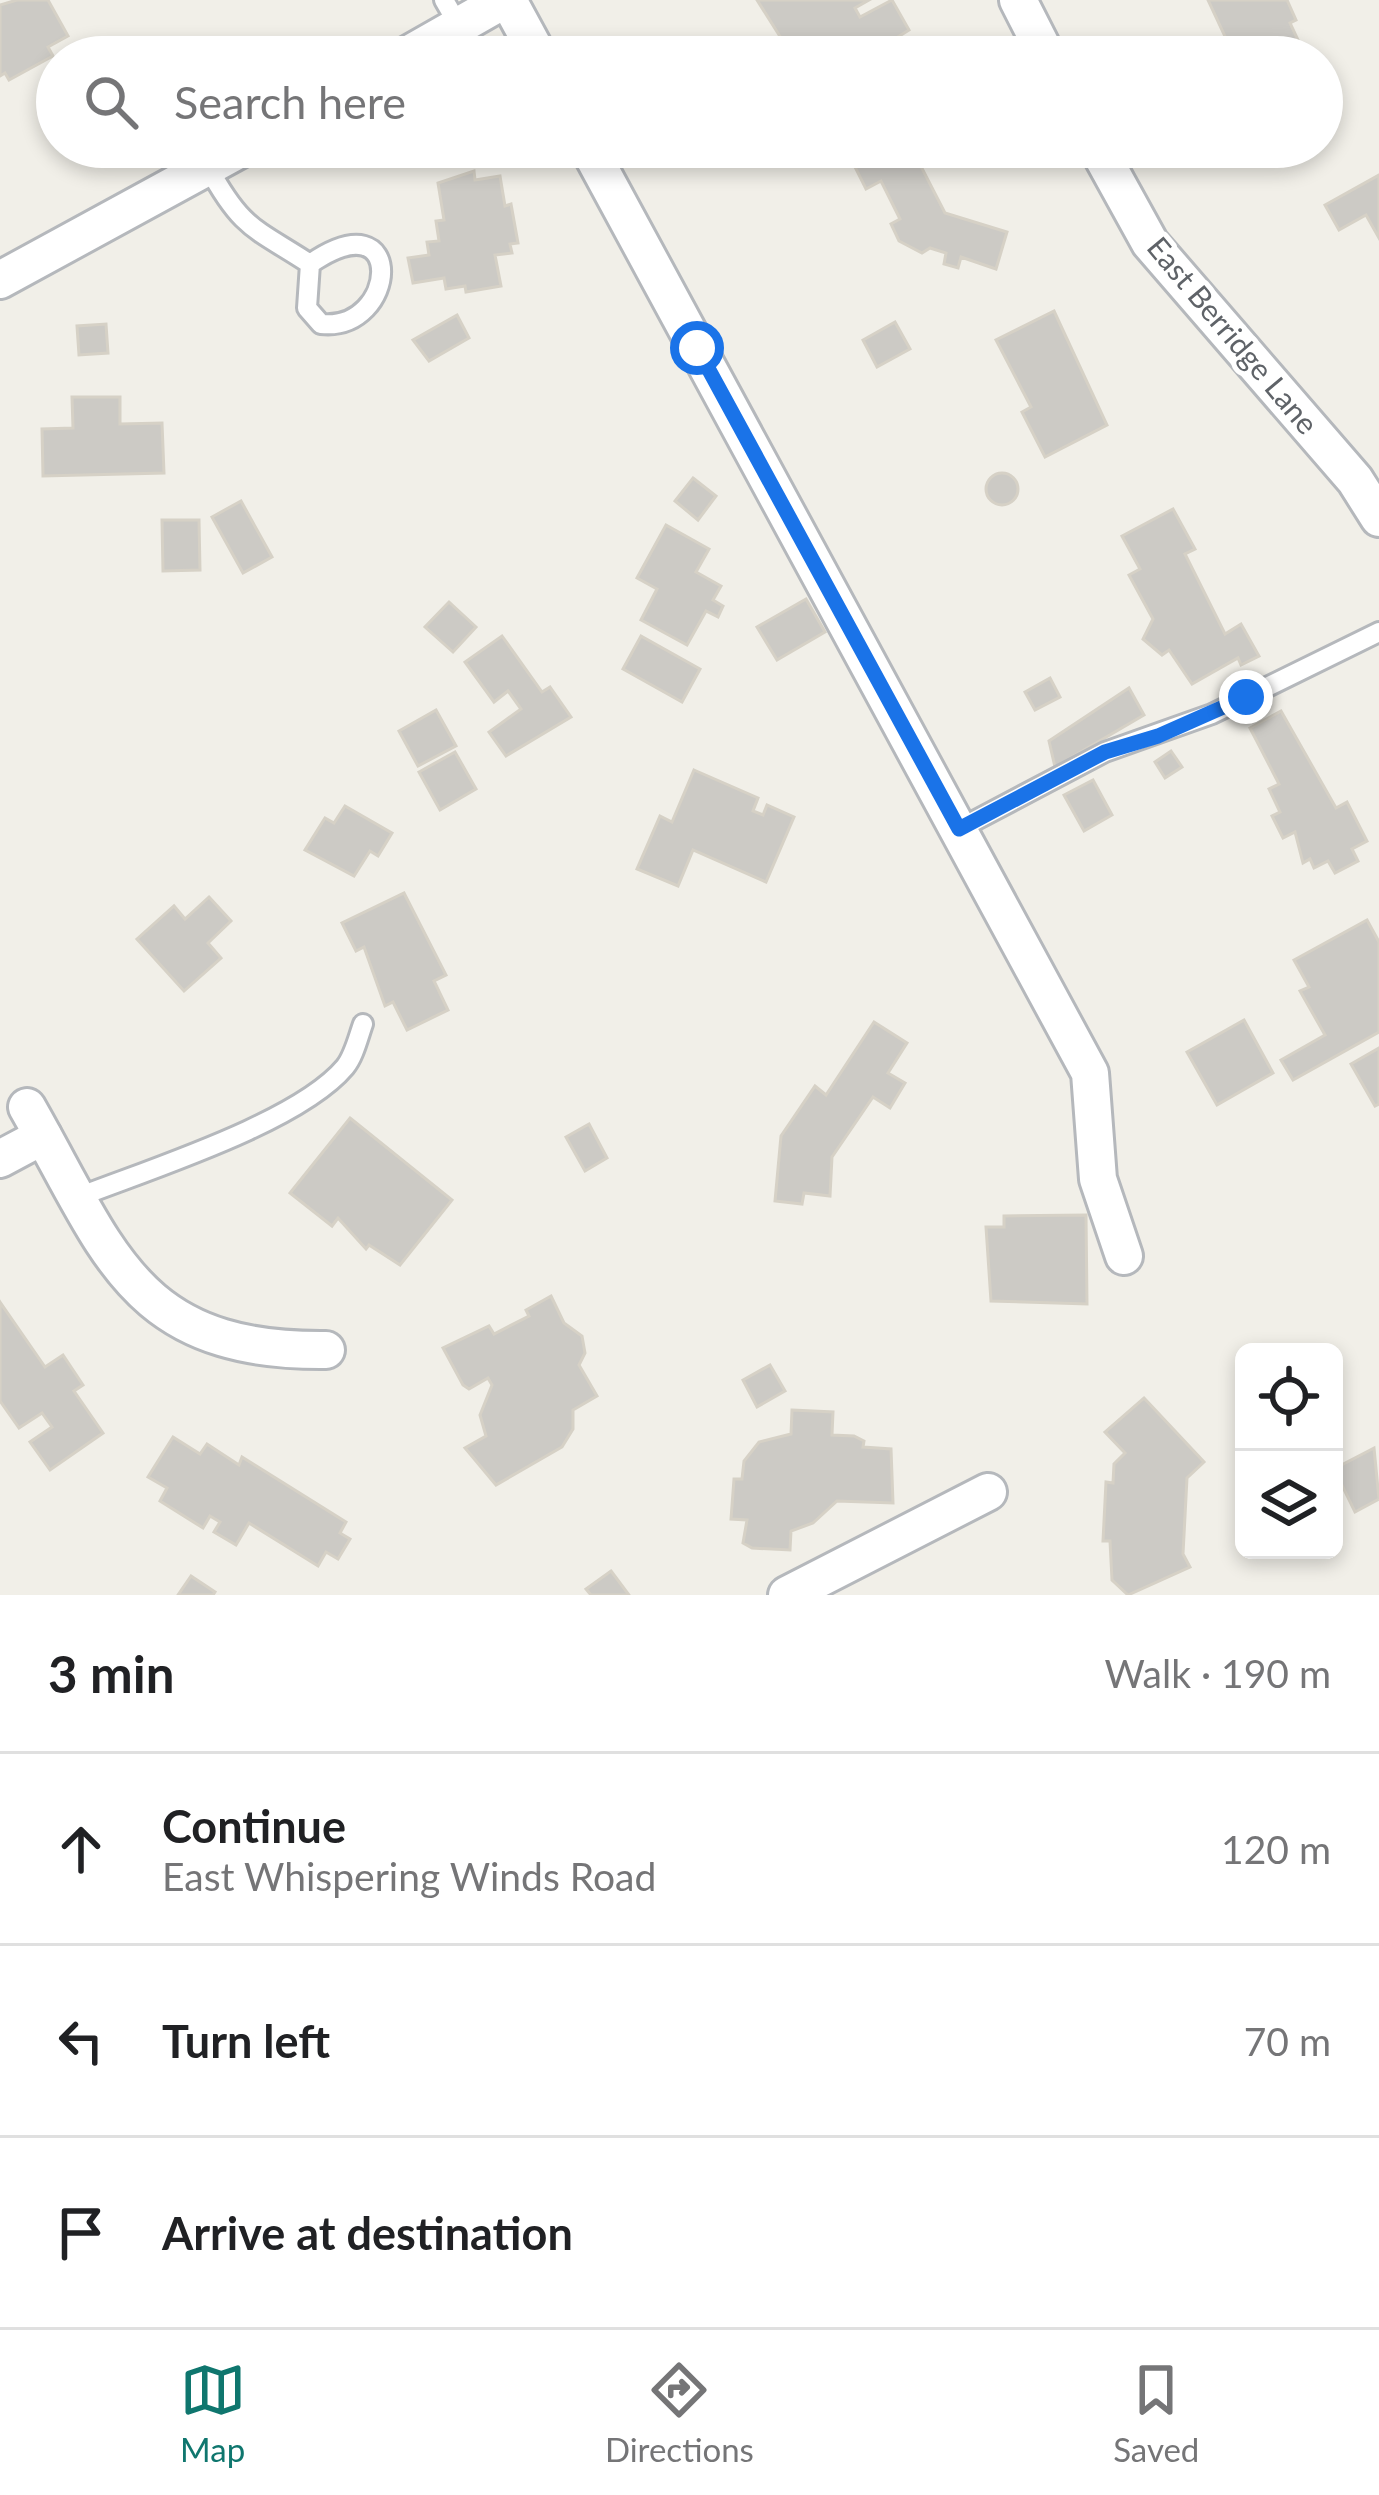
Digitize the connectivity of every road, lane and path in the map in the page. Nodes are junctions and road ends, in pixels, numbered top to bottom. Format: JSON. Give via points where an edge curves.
{"nodes":[{"id":1,"x":506,"y":0,"type":"edge"},
{"id":2,"x":1018,"y":0,"type":"edge"},
{"id":3,"x":452,"y":13,"type":"edge"},
{"id":4,"x":427,"y":36,"type":"edge"},
{"id":5,"x":527,"y":36,"type":"edge"},
{"id":6,"x":1036,"y":36,"type":"edge"},
{"id":7,"x":206,"y":168,"type":"edge"},
{"id":8,"x":209,"y":168,"type":"edge"},
{"id":9,"x":599,"y":168,"type":"edge"},
{"id":10,"x":1108,"y":168,"type":"edge"},
{"id":11,"x":310,"y":265,"type":"junction"},
{"id":12,"x":0,"y":280,"type":"edge"},
{"id":13,"x":1379,"y":518,"type":"edge"},
{"id":14,"x":1379,"y":632,"type":"edge"},
{"id":15,"x":959,"y":829,"type":"junction"},
{"id":16,"x":363,"y":1024,"type":"dead end"},
{"id":17,"x":0,"y":1160,"type":"edge"},
{"id":18,"x":76,"y":1198,"type":"junction"},
{"id":19,"x":1124,"y":1256,"type":"dead end"},
{"id":20,"x":326,"y":1350,"type":"dead end"},
{"id":21,"x":988,"y":1492,"type":"dead end"},
{"id":22,"x":788,"y":1595,"type":"edge"}],
"edges":[{"from":1,"to":3,"type":"street"},
{"from":1,"to":5,"type":"street"},
{"from":2,"to":6,"type":"street"},
{"from":3,"to":4,"type":"street"},
{"from":7,"to":12,"type":"street"},
{"from":8,"to":11,"type":"lane","via":[[233,214]]},
{"from":9,"to":15,"type":"street"},
{"from":10,"to":13,"type":"street","name":"East Berridge Lane","via":[[1150,243]]},
{"from":11,"to":11,"type":"lane","via":[[308,308],[321,324],[355,319],[379,289],[380,266],[358,241]]},
{"from":14,"to":15,"type":"lane","via":[[1212,714],[1105,752]]},
{"from":15,"to":19,"type":"street","via":[[1090,1072],[1098,1180]]},
{"from":16,"to":18,"type":"lane","via":[[348,1064],[318,1093]]},
{"from":17,"to":18,"type":"street","via":[[35,1122]]},
{"from":18,"to":20,"type":"street","via":[[102,1248],[174,1317],[208,1336],[269,1351]]},
{"from":21,"to":22,"type":"street"}]}
